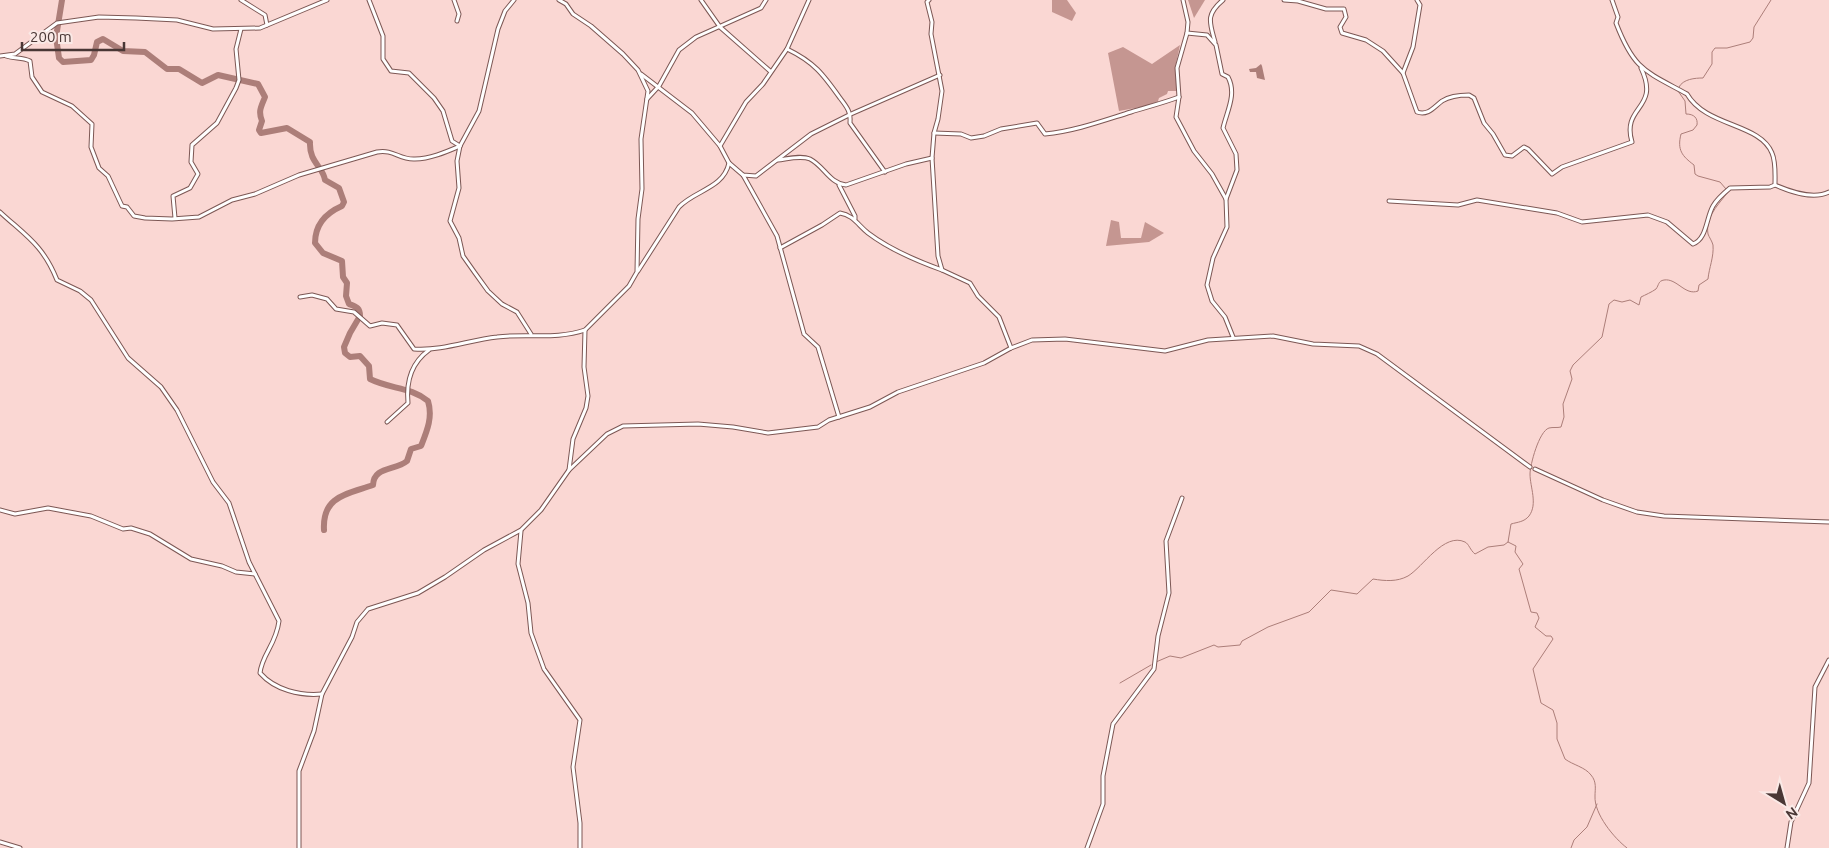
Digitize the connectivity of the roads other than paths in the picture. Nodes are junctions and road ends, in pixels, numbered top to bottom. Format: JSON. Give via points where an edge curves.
{"nodes":[{"id":1,"x":241,"y":0,"type":"edge"},
{"id":2,"x":327,"y":0,"type":"edge"},
{"id":3,"x":369,"y":0,"type":"edge"},
{"id":4,"x":454,"y":0,"type":"edge"},
{"id":5,"x":514,"y":0,"type":"edge"},
{"id":6,"x":559,"y":0,"type":"edge"},
{"id":7,"x":702,"y":0,"type":"edge"},
{"id":8,"x":766,"y":0,"type":"edge"},
{"id":9,"x":808,"y":0,"type":"edge"},
{"id":10,"x":929,"y":0,"type":"edge"},
{"id":11,"x":1184,"y":0,"type":"edge"},
{"id":12,"x":1222,"y":0,"type":"edge"},
{"id":13,"x":1284,"y":0,"type":"edge"},
{"id":14,"x":1417,"y":0,"type":"edge"},
{"id":15,"x":1612,"y":0,"type":"edge"},
{"id":16,"x":457,"y":21,"type":"dead end"},
{"id":17,"x":267,"y":25,"type":"junction"},
{"id":18,"x":720,"y":27,"type":"junction"},
{"id":19,"x":241,"y":29,"type":"junction"},
{"id":20,"x":1187,"y":33,"type":"junction"},
{"id":21,"x":1216,"y":45,"type":"junction"},
{"id":22,"x":787,"y":49,"type":"junction"},
{"id":23,"x":0,"y":56,"type":"edge"},
{"id":24,"x":6,"y":56,"type":"junction"},
{"id":25,"x":1641,"y":68,"type":"junction"},
{"id":26,"x":770,"y":71,"type":"junction"},
{"id":27,"x":640,"y":73,"type":"junction"},
{"id":28,"x":1403,"y":73,"type":"junction"},
{"id":29,"x":940,"y":75,"type":"junction"},
{"id":30,"x":659,"y":86,"type":"junction"},
{"id":31,"x":1179,"y":96,"type":"junction"},
{"id":32,"x":648,"y":99,"type":"junction"},
{"id":33,"x":851,"y":114,"type":"junction"},
{"id":34,"x":934,"y":134,"type":"junction"},
{"id":35,"x":460,"y":146,"type":"junction"},
{"id":36,"x":720,"y":146,"type":"junction"},
{"id":37,"x":932,"y":158,"type":"junction"},
{"id":38,"x":777,"y":160,"type":"junction"},
{"id":39,"x":729,"y":163,"type":"junction"},
{"id":40,"x":885,"y":172,"type":"junction"},
{"id":41,"x":742,"y":175,"type":"junction"},
{"id":42,"x":838,"y":184,"type":"junction"},
{"id":43,"x":1776,"y":185,"type":"junction"},
{"id":44,"x":1829,"y":192,"type":"edge"},
{"id":45,"x":1226,"y":199,"type":"junction"},
{"id":46,"x":1389,"y":202,"type":"dead end"},
{"id":47,"x":0,"y":212,"type":"edge"},
{"id":48,"x":175,"y":218,"type":"junction"},
{"id":49,"x":855,"y":220,"type":"junction"},
{"id":50,"x":780,"y":248,"type":"junction"},
{"id":51,"x":942,"y":270,"type":"junction"},
{"id":52,"x":637,"y":272,"type":"junction"},
{"id":53,"x":300,"y":297,"type":"dead end"},
{"id":54,"x":585,"y":330,"type":"junction"},
{"id":55,"x":531,"y":334,"type":"junction"},
{"id":56,"x":1233,"y":337,"type":"junction"},
{"id":57,"x":1011,"y":348,"type":"junction"},
{"id":58,"x":430,"y":350,"type":"junction"},
{"id":59,"x":839,"y":417,"type":"junction"},
{"id":60,"x":387,"y":422,"type":"dead end"},
{"id":61,"x":1530,"y":467,"type":"dead end"},
{"id":62,"x":1535,"y":469,"type":"dead end"},
{"id":63,"x":569,"y":470,"type":"junction"},
{"id":64,"x":1182,"y":498,"type":"dead end"},
{"id":65,"x":0,"y":510,"type":"edge"},
{"id":66,"x":1829,"y":522,"type":"edge"},
{"id":67,"x":521,"y":530,"type":"junction"},
{"id":68,"x":255,"y":574,"type":"junction"},
{"id":69,"x":1829,"y":660,"type":"edge"},
{"id":70,"x":322,"y":694,"type":"junction"},
{"id":71,"x":0,"y":842,"type":"edge"},
{"id":72,"x":20,"y":848,"type":"edge"},
{"id":73,"x":299,"y":848,"type":"edge"},
{"id":74,"x":580,"y":848,"type":"edge"},
{"id":75,"x":1086,"y":848,"type":"edge"},
{"id":76,"x":1786,"y":848,"type":"edge"}],
"edges":[{"from":1,"to":17,"type":"street","via":[[265,15]]},
{"from":2,"to":17,"type":"street"},
{"from":3,"to":35,"type":"street","via":[[383,36],[383,60],[391,71],[409,73],[434,98],[452,141]]},
{"from":4,"to":16,"type":"street","via":[[459,14]]},
{"from":5,"to":35,"type":"street","via":[[505,10],[498,29],[479,111]]},
{"from":6,"to":27,"type":"street","via":[[624,54]]},
{"from":7,"to":18,"type":"street"},
{"from":8,"to":18,"type":"street","via":[[761,8]]},
{"from":9,"to":22,"type":"street"},
{"from":10,"to":29,"type":"street","via":[[931,34]]},
{"from":11,"to":20,"type":"street"},
{"from":12,"to":21,"type":"street","via":[[1214,7],[1209,25]]},
{"from":13,"to":28,"type":"street","via":[[1326,10],[1344,9],[1346,17],[1340,27],[1342,33],[1366,40],[1383,51]]},
{"from":14,"to":28,"type":"street","via":[[1420,5],[1413,47]]},
{"from":15,"to":25,"type":"street","via":[[1626,49]]},
{"from":17,"to":19,"type":"street"},
{"from":18,"to":26,"type":"street"},
{"from":18,"to":30,"type":"street","via":[[679,50]]},
{"from":19,"to":24,"type":"street","via":[[213,29],[168,19],[99,17],[57,23],[15,54]]},
{"from":19,"to":48,"type":"street","via":[[236,49],[239,80],[218,123],[192,145],[191,162],[198,174],[190,188],[173,196]]},
{"from":20,"to":21,"type":"street","via":[[1207,36]]},
{"from":20,"to":31,"type":"street","via":[[1177,68]]},
{"from":21,"to":45,"type":"street","via":[[1222,74],[1228,77],[1233,88],[1223,128],[1236,154],[1237,170]]},
{"from":22,"to":26,"type":"street"},
{"from":22,"to":33,"type":"street","via":[[818,68]]},
{"from":23,"to":24,"type":"street"},
{"from":24,"to":48,"type":"street","via":[[30,61],[32,77],[42,92],[72,106],[92,124],[90,146],[122,206],[134,216]]},
{"from":25,"to":28,"type":"street","via":[[1647,80],[1648,98],[1631,120],[1632,142],[1562,167],[1552,174],[1524,147],[1512,156],[1505,155],[1470,95],[1454,96],[1433,110],[1417,112]]},
{"from":25,"to":43,"type":"street","via":[[1687,94],[1708,116],[1751,132],[1762,141],[1772,152]]},
{"from":26,"to":36,"type":"street","via":[[746,102]]},
{"from":27,"to":30,"type":"street"},
{"from":27,"to":32,"type":"street"},
{"from":29,"to":33,"type":"street"},
{"from":29,"to":34,"type":"street","via":[[942,91]]},
{"from":30,"to":32,"type":"street"},
{"from":30,"to":36,"type":"street","via":[[692,113]]},
{"from":31,"to":34,"type":"street","via":[[1160,105],[1057,133],[1045,134],[1037,123],[971,138],[961,134]]},
{"from":31,"to":45,"type":"street","via":[[1176,117]]},
{"from":32,"to":52,"type":"street","via":[[640,139],[642,189],[637,228]]},
{"from":33,"to":38,"type":"street","via":[[811,134]]},
{"from":33,"to":40,"type":"street","via":[[850,123]]},
{"from":34,"to":37,"type":"street"},
{"from":35,"to":48,"type":"street","via":[[414,160],[387,150],[377,152],[299,175],[256,194],[232,200],[199,217]]},
{"from":35,"to":55,"type":"street","via":[[457,161],[459,188],[450,221],[459,238],[463,256],[488,291],[517,312]]},
{"from":36,"to":39,"type":"street"},
{"from":37,"to":40,"type":"street"},
{"from":37,"to":51,"type":"street","via":[[938,256]]},
{"from":38,"to":41,"type":"street","via":[[756,176]]},
{"from":38,"to":42,"type":"street","via":[[808,158]]},
{"from":39,"to":41,"type":"street"},
{"from":39,"to":52,"type":"street","via":[[719,181],[684,201]]},
{"from":40,"to":42,"type":"street","via":[[846,185]]},
{"from":41,"to":50,"type":"street","via":[[777,236]]},
{"from":42,"to":49,"type":"street"},
{"from":43,"to":44,"type":"street","via":[[1806,194]]},
{"from":43,"to":46,"type":"street","via":[[1730,188],[1714,203],[1703,236],[1693,244],[1668,222],[1648,215],[1582,222],[1557,213],[1477,200],[1458,205]]},
{"from":45,"to":56,"type":"street","via":[[1228,227],[1213,258],[1207,285],[1212,301],[1225,317]]},
{"from":47,"to":68,"type":"street","via":[[40,246],[57,280],[80,290],[91,300],[128,358],[162,387],[213,482],[229,502]]},
{"from":49,"to":50,"type":"street","via":[[840,212]]},
{"from":49,"to":51,"type":"street","via":[[868,233],[909,257]]},
{"from":50,"to":59,"type":"street","via":[[804,334],[818,347]]},
{"from":51,"to":57,"type":"street","via":[[970,283],[999,318]]},
{"from":52,"to":54,"type":"street","via":[[629,286]]},
{"from":53,"to":58,"type":"street","via":[[312,295],[327,299],[336,309],[354,312],[370,326],[382,323],[397,325],[414,349]]},
{"from":54,"to":55,"type":"street","via":[[548,337]]},
{"from":54,"to":63,"type":"street","via":[[584,367],[588,396],[574,439]]},
{"from":55,"to":58,"type":"street","via":[[495,337]]},
{"from":56,"to":57,"type":"street","via":[[1165,351],[1065,339],[1032,340]]},
{"from":56,"to":61,"type":"street","via":[[1273,336],[1313,344],[1360,346],[1377,354]]},
{"from":57,"to":59,"type":"street","via":[[984,362]]},
{"from":58,"to":60,"type":"street","via":[[415,365],[408,381],[408,403]]},
{"from":59,"to":63,"type":"street","via":[[818,428],[768,433],[698,424],[623,426],[607,434]]},
{"from":62,"to":66,"type":"street","via":[[1637,512],[1664,516]]},
{"from":63,"to":67,"type":"street","via":[[541,510]]},
{"from":64,"to":75,"type":"street","via":[[1166,541],[1169,593],[1154,669],[1113,724],[1103,776],[1103,804]]},
{"from":65,"to":68,"type":"street","via":[[15,514],[48,508],[91,516],[150,534],[191,560]]},
{"from":67,"to":70,"type":"street","via":[[418,593],[365,611]]},
{"from":67,"to":74,"type":"street","via":[[518,564],[528,603],[531,633],[544,669],[580,720],[573,767]]},
{"from":68,"to":70,"type":"street","via":[[279,621],[260,673],[277,688],[306,696]]},
{"from":69,"to":76,"type":"street","via":[[1815,687],[1809,783],[1791,822]]},
{"from":70,"to":73,"type":"street","via":[[298,780]]},
{"from":71,"to":72,"type":"street"}]}
